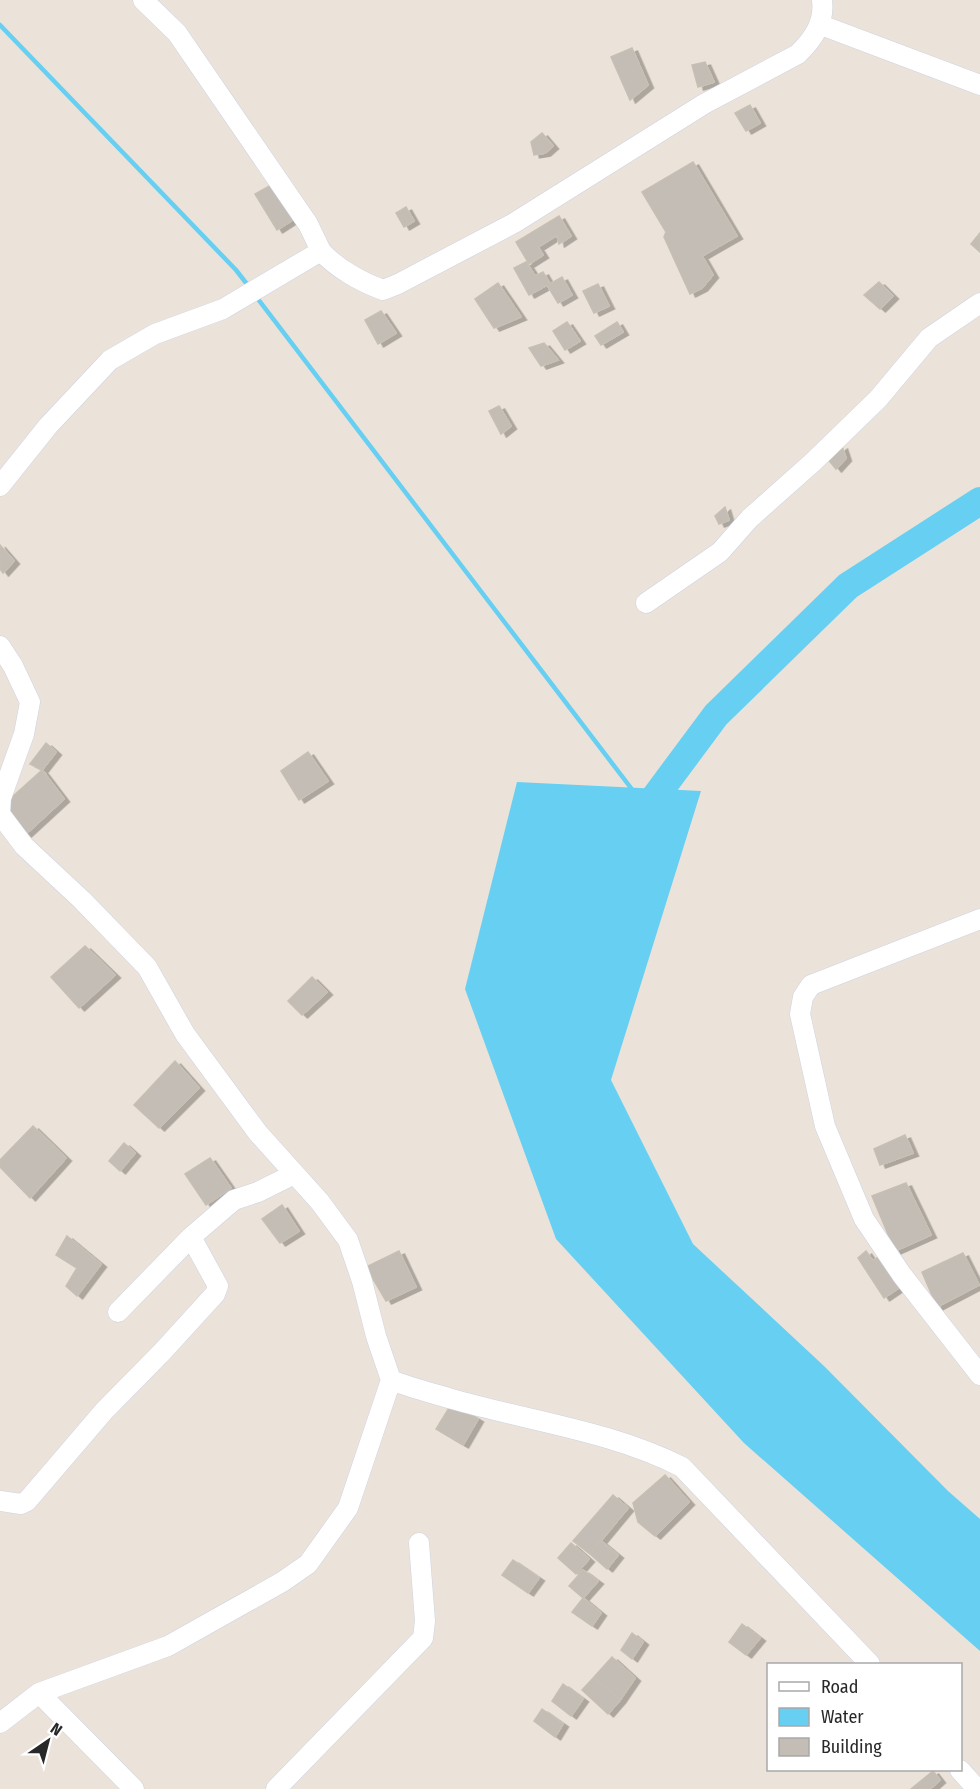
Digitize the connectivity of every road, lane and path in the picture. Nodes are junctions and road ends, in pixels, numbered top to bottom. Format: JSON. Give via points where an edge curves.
{"nodes":[{"id":1,"x":143,"y":0,"type":"edge"},
{"id":2,"x":822,"y":0,"type":"edge"},
{"id":3,"x":821,"y":25,"type":"junction"},
{"id":4,"x":980,"y":85,"type":"edge"},
{"id":5,"x":321,"y":251,"type":"junction"},
{"id":6,"x":980,"y":303,"type":"edge"},
{"id":7,"x":0,"y":486,"type":"edge"},
{"id":8,"x":646,"y":603,"type":"dead end"},
{"id":9,"x":0,"y":646,"type":"edge"},
{"id":10,"x":980,"y":919,"type":"edge"},
{"id":11,"x":294,"y":1174,"type":"junction"},
{"id":12,"x":191,"y":1237,"type":"junction"},
{"id":13,"x":118,"y":1312,"type":"dead end"},
{"id":14,"x":980,"y":1375,"type":"edge"},
{"id":15,"x":391,"y":1380,"type":"junction"},
{"id":16,"x":0,"y":1502,"type":"edge"},
{"id":17,"x":419,"y":1543,"type":"dead end"},
{"id":18,"x":868,"y":1663,"type":"edge"},
{"id":19,"x":39,"y":1693,"type":"junction"},
{"id":20,"x":0,"y":1723,"type":"edge"},
{"id":21,"x":961,"y":1771,"type":"edge"},
{"id":22,"x":134,"y":1789,"type":"edge"},
{"id":23,"x":276,"y":1789,"type":"edge"},
{"id":24,"x":977,"y":1789,"type":"edge"}],
"edges":[{"from":1,"to":5,"type":"street","via":[[177,33],[308,224]]},
{"from":2,"to":3,"type":"street"},
{"from":3,"to":4,"type":"street"},
{"from":3,"to":5,"type":"street","via":[[798,54],[704,104],[514,223],[398,284],[383,290],[371,286]]},
{"from":5,"to":7,"type":"street","via":[[223,309],[155,334],[110,360],[48,426]]},
{"from":6,"to":8,"type":"street","via":[[929,338],[878,399],[750,518],[720,552]]},
{"from":9,"to":11,"type":"street","via":[[30,702],[24,734],[1,798],[0,814],[24,846],[147,967],[185,1034],[258,1133]]},
{"from":10,"to":14,"type":"street","via":[[811,985],[803,997],[800,1014],[825,1126],[864,1219]]},
{"from":11,"to":12,"type":"street","via":[[234,1200]]},
{"from":11,"to":15,"type":"street","via":[[348,1240]]},
{"from":12,"to":13,"type":"street"},
{"from":12,"to":16,"type":"street","via":[[218,1286],[215,1294],[104,1411],[27,1501]]},
{"from":15,"to":18,"type":"street","via":[[642,1449],[682,1467]]},
{"from":15,"to":19,"type":"street","via":[[348,1508],[308,1564],[168,1646]]},
{"from":17,"to":23,"type":"street","via":[[423,1638]]},
{"from":19,"to":20,"type":"street"},
{"from":19,"to":22,"type":"street"},
{"from":21,"to":24,"type":"street"}]}
